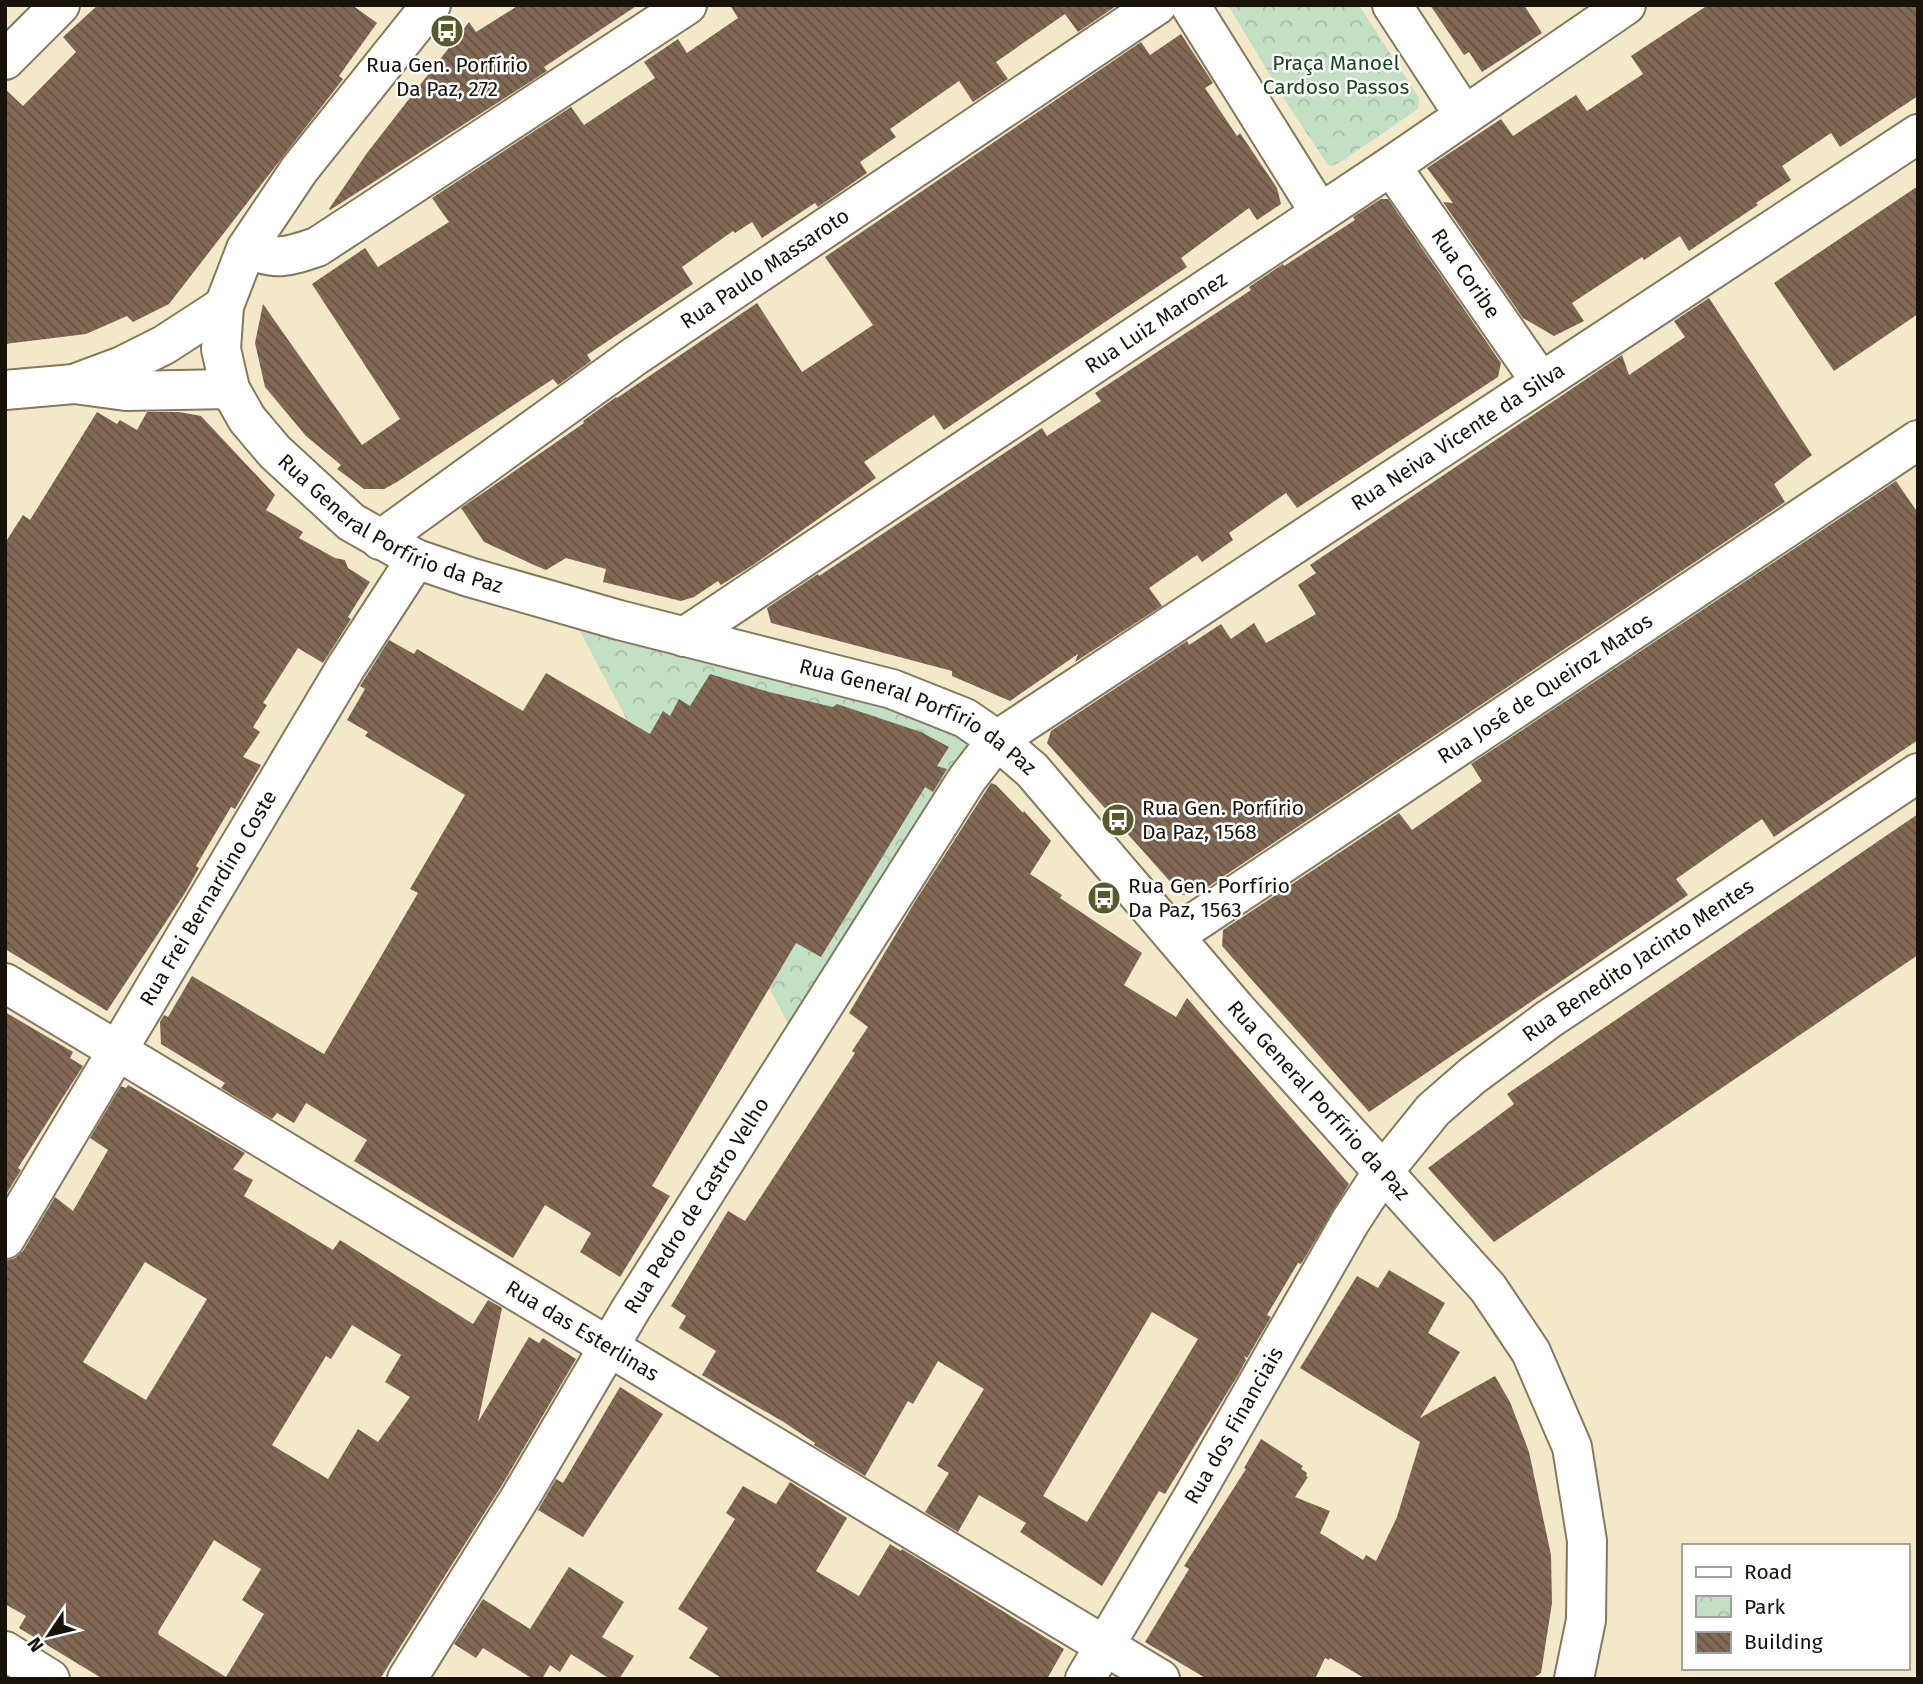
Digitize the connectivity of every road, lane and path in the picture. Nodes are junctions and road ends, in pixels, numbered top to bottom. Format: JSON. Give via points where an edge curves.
{"nodes":[{"id":1,"x":60,"y":5,"type":"edge"},
{"id":2,"x":431,"y":5,"type":"edge"},
{"id":3,"x":687,"y":5,"type":"edge"},
{"id":4,"x":1157,"y":5,"type":"edge"},
{"id":5,"x":1190,"y":5,"type":"edge"},
{"id":6,"x":1392,"y":5,"type":"edge"},
{"id":7,"x":1626,"y":5,"type":"edge"},
{"id":8,"x":5,"y":60,"type":"edge"},
{"id":9,"x":1464,"y":116,"type":"junction"},
{"id":10,"x":1918,"y":134,"type":"edge"},
{"id":11,"x":1391,"y":166,"type":"junction"},
{"id":12,"x":1320,"y":213,"type":"junction"},
{"id":13,"x":246,"y":249,"type":"junction"},
{"id":14,"x":224,"y":306,"type":"junction"},
{"id":15,"x":1541,"y":382,"type":"junction"},
{"id":16,"x":74,"y":384,"type":"junction"},
{"id":17,"x":230,"y":389,"type":"junction"},
{"id":18,"x":5,"y":390,"type":"edge"},
{"id":19,"x":1918,"y":440,"type":"edge"},
{"id":20,"x":380,"y":540,"type":"junction"},
{"id":21,"x":416,"y":559,"type":"junction"},
{"id":22,"x":684,"y":637,"type":"junction"},
{"id":23,"x":998,"y":740,"type":"junction"},
{"id":24,"x":1918,"y":773,"type":"edge"},
{"id":25,"x":1174,"y":936,"type":"junction"},
{"id":26,"x":5,"y":984,"type":"edge"},
{"id":27,"x":118,"y":1051,"type":"junction"},
{"id":28,"x":1382,"y":1173,"type":"junction"},
{"id":29,"x":5,"y":1239,"type":"edge"},
{"id":30,"x":609,"y":1347,"type":"junction"},
{"id":31,"x":1105,"y":1646,"type":"junction"},
{"id":32,"x":5,"y":1651,"type":"edge"},
{"id":33,"x":50,"y":1679,"type":"edge"},
{"id":34,"x":407,"y":1679,"type":"edge"},
{"id":35,"x":1085,"y":1679,"type":"edge"},
{"id":36,"x":1160,"y":1679,"type":"edge"},
{"id":37,"x":1574,"y":1679,"type":"edge"}],
"edges":[{"from":1,"to":8,"type":"street"},
{"from":2,"to":13,"type":"street","name":"Rua General Porfírio da Paz","via":[[299,170]]},
{"from":3,"to":13,"type":"street","via":[[317,247],[272,258]]},
{"from":4,"to":20,"type":"street","name":"Rua Paulo Massaroto","via":[[635,356]]},
{"from":5,"to":12,"type":"street"},
{"from":6,"to":9,"type":"street"},
{"from":7,"to":9,"type":"street","name":"Rua Luiz Maronez"},
{"from":9,"to":11,"type":"street","name":"Rua Luiz Maronez"},
{"from":10,"to":15,"type":"street","name":"Rua Neiva Vicente da Silva"},
{"from":11,"to":12,"type":"street","name":"Rua Luiz Maronez"},
{"from":11,"to":15,"type":"street","name":"Rua Coribe"},
{"from":12,"to":22,"type":"street","name":"Rua Luiz Maronez"},
{"from":13,"to":14,"type":"street","name":"Rua General Porfírio da Paz"},
{"from":14,"to":16,"type":"street","via":[[164,345]]},
{"from":14,"to":17,"type":"street","name":"Rua General Porfírio da Paz","via":[[221,349]]},
{"from":15,"to":23,"type":"street","name":"Rua Neiva Vicente da Silva"},
{"from":16,"to":17,"type":"street","via":[[126,391]]},
{"from":16,"to":18,"type":"street"},
{"from":17,"to":20,"type":"street","name":"Rua General Porfírio da Paz","via":[[247,419],[275,452],[351,522]]},
{"from":19,"to":25,"type":"street","name":"Rua José de Queiroz Matos"},
{"from":20,"to":21,"type":"street","name":"Rua General Porfírio da Paz"},
{"from":21,"to":22,"type":"street","name":"Rua General Porfírio da Paz"},
{"from":21,"to":27,"type":"street","name":"Rua Frei Bernardino Coste","via":[[346,667]]},
{"from":22,"to":23,"type":"street","name":"Rua General Porfírio da Paz","via":[[892,690],[965,718]]},
{"from":23,"to":25,"type":"street","name":"Rua General Porfírio da Paz","via":[[1032,770]]},
{"from":23,"to":30,"type":"street","name":"Rua Pedro de Castro Velho","via":[[967,779],[882,911]]},
{"from":24,"to":28,"type":"street","name":"Rua Benedito Jacinto Mentes","via":[[1549,1019],[1472,1076],[1433,1110]]},
{"from":25,"to":28,"type":"street","name":"Rua General Porfírio da Paz"},
{"from":26,"to":27,"type":"street","name":"Rua das Esterlinas"},
{"from":27,"to":29,"type":"street","name":"Rua Frei Bernardino Coste"},
{"from":27,"to":30,"type":"street","name":"Rua das Esterlinas"},
{"from":28,"to":31,"type":"street","name":"Rua dos Financiais"},
{"from":28,"to":37,"type":"street","name":"Rua General Porfírio da Paz","via":[[1488,1288],[1531,1352],[1572,1447],[1587,1541],[1586,1620]]},
{"from":30,"to":31,"type":"street","name":"Rua das Esterlinas"},
{"from":30,"to":34,"type":"street","name":"Rua Pedro de Castro Velho"},
{"from":31,"to":35,"type":"street","name":"Rua dos Financiais"},
{"from":31,"to":36,"type":"street","name":"Rua das Esterlinas"},
{"from":32,"to":33,"type":"street"}]}
